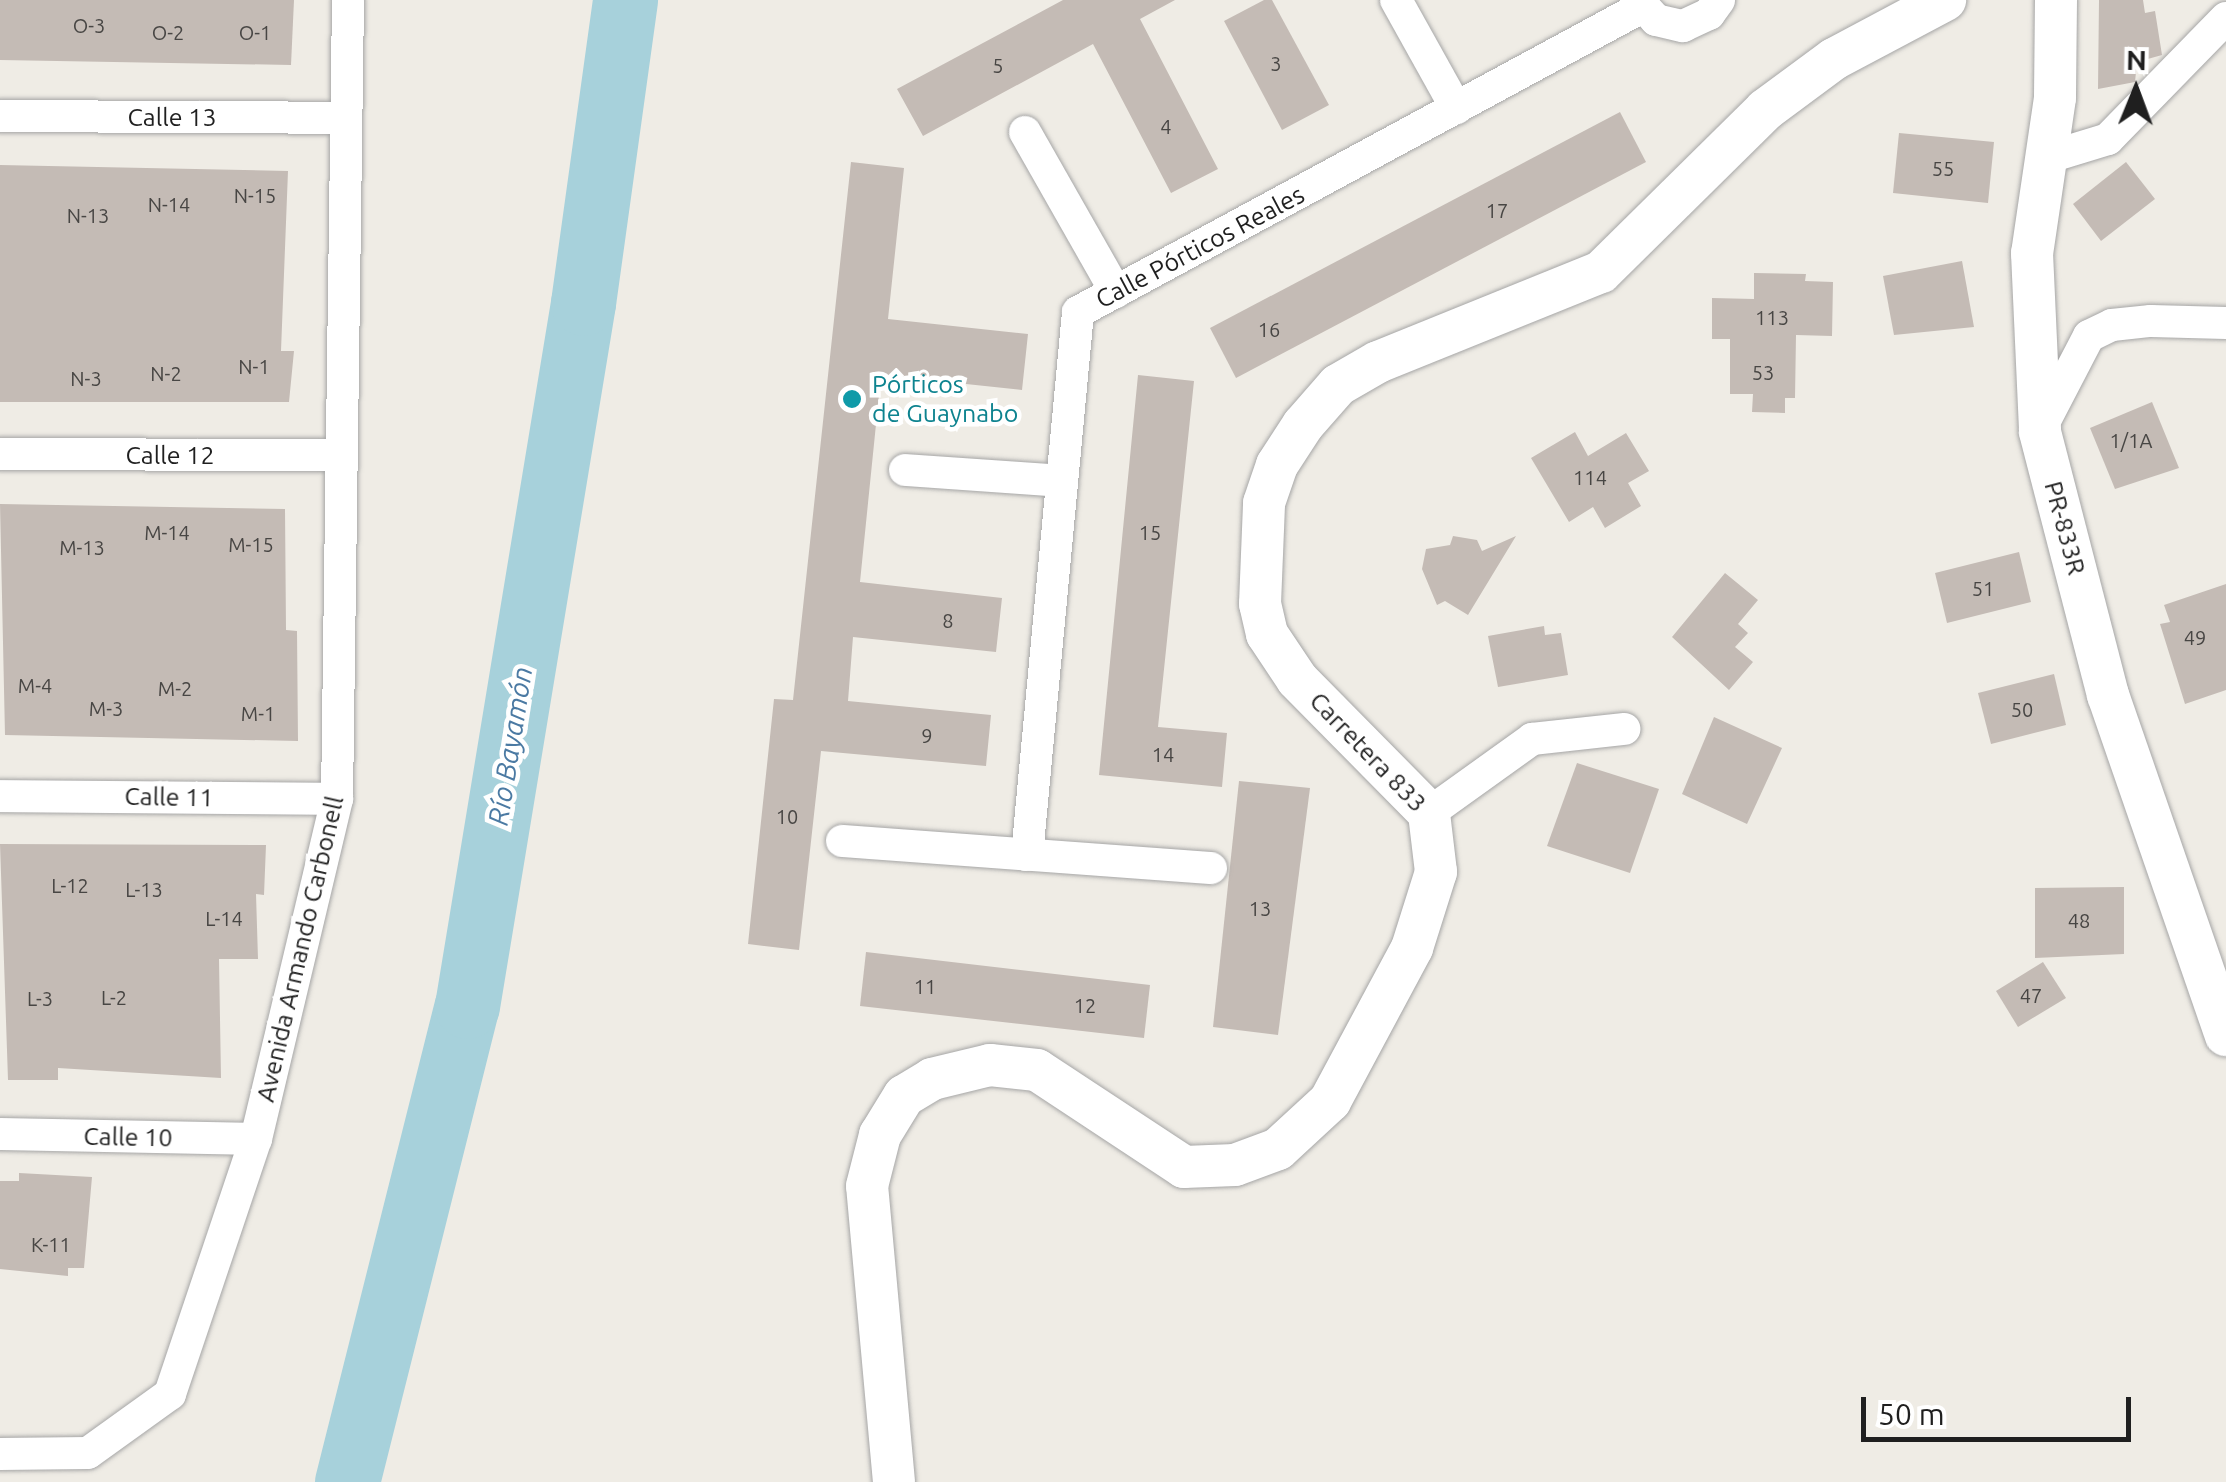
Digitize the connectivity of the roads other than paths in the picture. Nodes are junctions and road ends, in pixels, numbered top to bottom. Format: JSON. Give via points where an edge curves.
{"nodes":[{"id":1,"x":348,"y":0,"type":"edge"},
{"id":2,"x":1396,"y":0,"type":"edge"},
{"id":3,"x":1718,"y":0,"type":"edge"},
{"id":4,"x":1945,"y":0,"type":"edge"},
{"id":5,"x":2056,"y":0,"type":"edge"},
{"id":6,"x":1640,"y":3,"type":"edge"},
{"id":7,"x":2226,"y":18,"type":"edge"},
{"id":8,"x":1456,"y":108,"type":"junction"},
{"id":9,"x":0,"y":116,"type":"edge"},
{"id":10,"x":344,"y":118,"type":"junction"},
{"id":11,"x":1024,"y":132,"type":"dead end"},
{"id":12,"x":2046,"y":158,"type":"junction"},
{"id":13,"x":1116,"y":292,"type":"junction"},
{"id":14,"x":2226,"y":323,"type":"edge"},
{"id":15,"x":2040,"y":432,"type":"junction"},
{"id":16,"x":0,"y":454,"type":"edge"},
{"id":17,"x":341,"y":455,"type":"junction"},
{"id":18,"x":906,"y":470,"type":"dead end"},
{"id":19,"x":1062,"y":481,"type":"junction"},
{"id":20,"x":1624,"y":729,"type":"dead end"},
{"id":21,"x":0,"y":796,"type":"edge"},
{"id":22,"x":337,"y":799,"type":"junction"},
{"id":23,"x":1430,"y":813,"type":"junction"},
{"id":24,"x":842,"y":840,"type":"dead end"},
{"id":25,"x":1027,"y":855,"type":"junction"},
{"id":26,"x":1211,"y":868,"type":"dead end"},
{"id":27,"x":2226,"y":1036,"type":"edge"},
{"id":28,"x":0,"y":1134,"type":"edge"},
{"id":29,"x":256,"y":1139,"type":"junction"},
{"id":30,"x":0,"y":1454,"type":"edge"},
{"id":31,"x":894,"y":1482,"type":"edge"}],
"edges":[{"from":1,"to":10,"type":"street","name":"Avenida Armando Carbonell"},
{"from":2,"to":8,"type":"street"},
{"from":3,"to":6,"type":"street","via":[[1709,14],[1684,26],[1656,20]]},
{"from":4,"to":23,"type":"street","name":"Carretera 833","via":[[1834,59],[1764,110],[1601,272],[1378,362],[1338,385],[1277,465],[1259,544],[1267,634],[1297,679]]},
{"from":5,"to":12,"type":"street","name":"PR-833R","number":"PR-833R","via":[[2055,98]]},
{"from":6,"to":8,"type":"street","name":"Calle Pórticos Reales"},
{"from":7,"to":12,"type":"street","via":[[2108,140]]},
{"from":8,"to":13,"type":"street","name":"Calle Pórticos Reales"},
{"from":9,"to":10,"type":"street","name":"Calle 13"},
{"from":10,"to":17,"type":"street","name":"Avenida Armando Carbonell"},
{"from":11,"to":13,"type":"street"},
{"from":12,"to":15,"type":"street","name":"PR-833R","number":"PR-833R","via":[[2032,252]]},
{"from":13,"to":19,"type":"street","name":"Calle Pórticos Reales","via":[[1078,312]]},
{"from":14,"to":15,"type":"street","via":[[2151,321],[2112,325],[2089,336]]},
{"from":15,"to":27,"type":"street","name":"PR-833R","number":"PR-833R","via":[[2108,695]]},
{"from":16,"to":17,"type":"street","name":"Calle 12"},
{"from":17,"to":22,"type":"street","name":"Avenida Armando Carbonell"},
{"from":18,"to":19,"type":"street"},
{"from":19,"to":25,"type":"street","name":"Calle Pórticos Reales"},
{"from":20,"to":23,"type":"street","via":[[1532,739]]},
{"from":21,"to":22,"type":"street","name":"Calle 11"},
{"from":22,"to":29,"type":"street","name":"Avenida Armando Carbonell"},
{"from":23,"to":31,"type":"street","name":"Carretera 833","via":[[1436,872],[1412,948],[1330,1101],[1278,1149],[1236,1165],[1184,1167],[1037,1070],[990,1065],[932,1079],[904,1096],[880,1135],[867,1186]]},
{"from":24,"to":25,"type":"street"},
{"from":25,"to":26,"type":"street"},
{"from":28,"to":29,"type":"street","name":"Calle 10"},
{"from":29,"to":30,"type":"street","name":"Avenida Armando Carbonell","via":[[170,1394],[88,1453]]}]}
